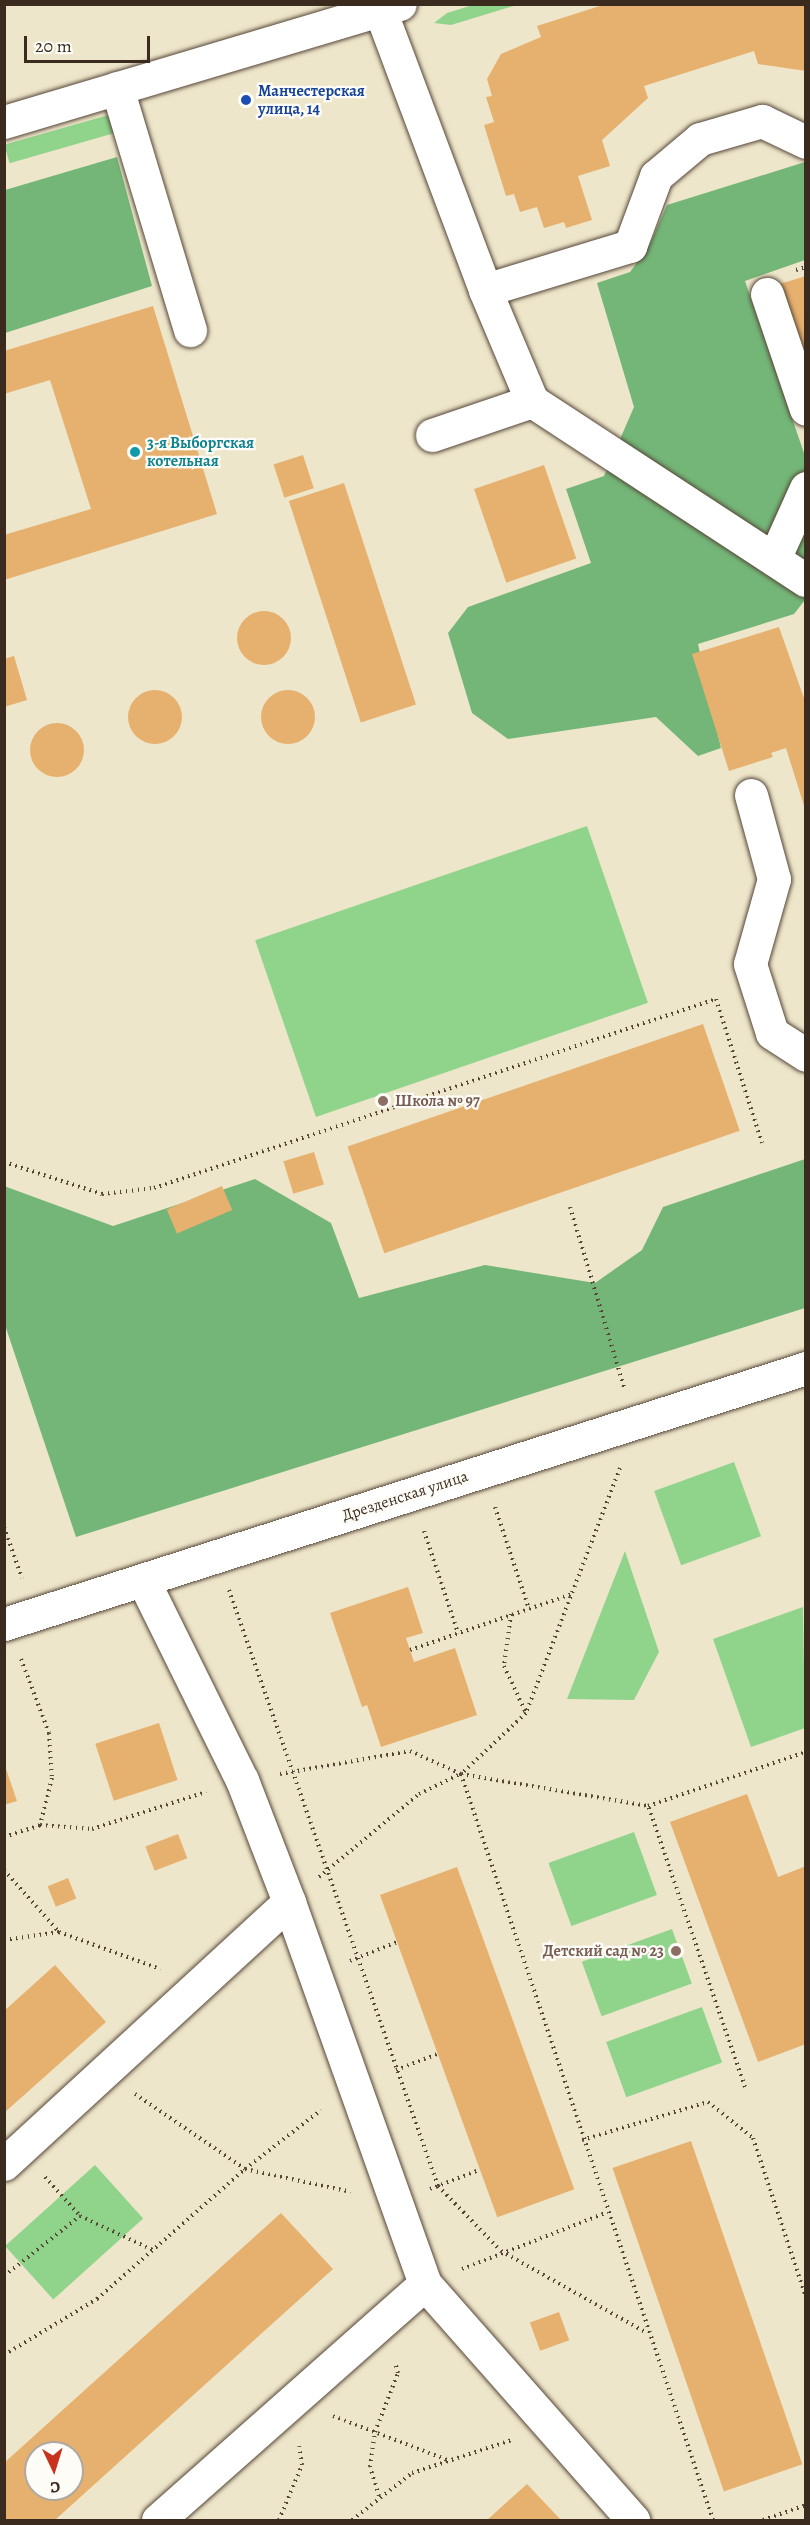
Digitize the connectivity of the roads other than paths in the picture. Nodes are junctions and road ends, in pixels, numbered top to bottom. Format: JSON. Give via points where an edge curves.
{"nodes":[{"id":1,"x":390,"y":7,"type":"edge"},
{"id":2,"x":117,"y":88,"type":"junction"},
{"id":3,"x":4,"y":122,"type":"edge"},
{"id":4,"x":806,"y":142,"type":"edge"},
{"id":5,"x":485,"y":290,"type":"junction"},
{"id":6,"x":767,"y":294,"type":"dead end"},
{"id":7,"x":190,"y":330,"type":"dead end"},
{"id":8,"x":532,"y":401,"type":"junction"},
{"id":9,"x":806,"y":409,"type":"edge"},
{"id":10,"x":432,"y":435,"type":"dead end"},
{"id":11,"x":806,"y":488,"type":"edge"},
{"id":12,"x":774,"y":559,"type":"junction"},
{"id":13,"x":806,"y":580,"type":"edge"},
{"id":14,"x":751,"y":795,"type":"dead end"},
{"id":15,"x":806,"y":1055,"type":"edge"},
{"id":16,"x":806,"y":1368,"type":"edge"},
{"id":17,"x":143,"y":1580,"type":"junction"},
{"id":18,"x":4,"y":1624,"type":"edge"},
{"id":19,"x":289,"y":1902,"type":"junction"},
{"id":20,"x":13,"y":2156,"type":"edge"},
{"id":21,"x":425,"y":2284,"type":"junction"},
{"id":22,"x":158,"y":2520,"type":"edge"},
{"id":23,"x":633,"y":2520,"type":"edge"}],
"edges":[{"from":1,"to":2,"type":"street"},
{"from":1,"to":5,"type":"street"},
{"from":2,"to":3,"type":"street"},
{"from":2,"to":7,"type":"street"},
{"from":4,"to":5,"type":"street","via":[[762,121],[700,139],[656,176],[630,246]]},
{"from":5,"to":8,"type":"street"},
{"from":6,"to":9,"type":"street"},
{"from":8,"to":10,"type":"street"},
{"from":8,"to":12,"type":"street"},
{"from":11,"to":12,"type":"street"},
{"from":12,"to":13,"type":"street"},
{"from":14,"to":15,"type":"street","via":[[774,879],[750,964],[772,1033]]},
{"from":16,"to":17,"type":"street","name":"Дрезденская улица"},
{"from":17,"to":18,"type":"street","name":"Дрезденская улица"},
{"from":17,"to":19,"type":"street","via":[[242,1780]]},
{"from":19,"to":20,"type":"street"},
{"from":19,"to":21,"type":"street"},
{"from":21,"to":22,"type":"street"},
{"from":21,"to":23,"type":"street"}]}
